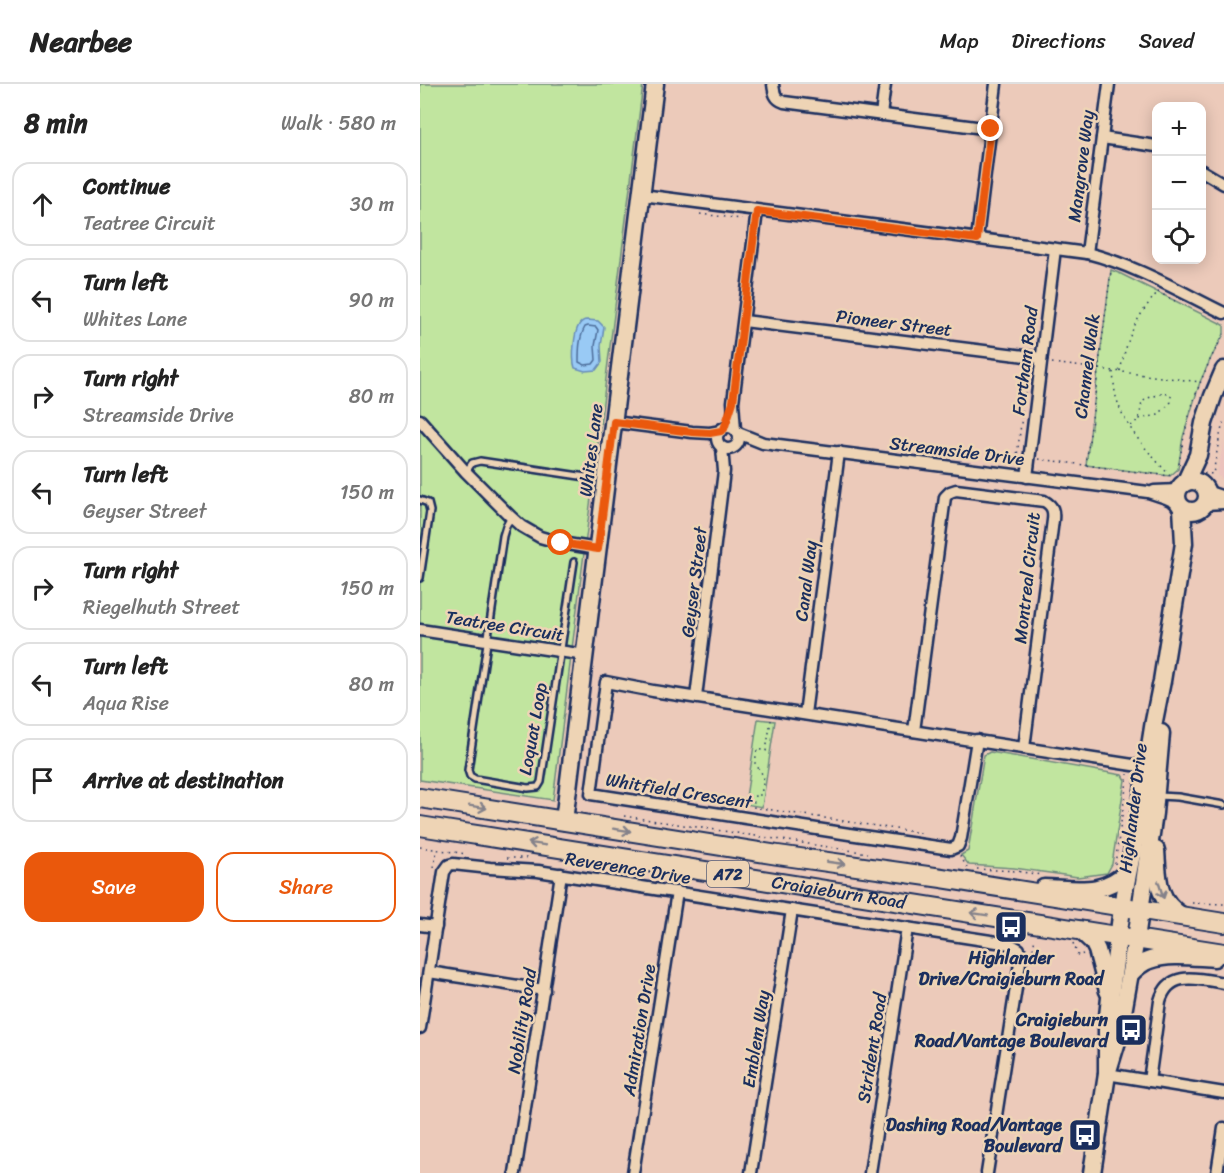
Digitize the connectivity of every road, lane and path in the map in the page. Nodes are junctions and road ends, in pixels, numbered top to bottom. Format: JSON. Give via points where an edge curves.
{"nodes":[{"id":1,"x":656,"y":84,"type":"edge"},
{"id":2,"x":773,"y":84,"type":"edge"},
{"id":3,"x":885,"y":84,"type":"edge"},
{"id":4,"x":996,"y":84,"type":"edge"},
{"id":5,"x":1109,"y":84,"type":"edge"},
{"id":6,"x":881,"y":115,"type":"junction"},
{"id":7,"x":991,"y":129,"type":"junction"},
{"id":8,"x":1102,"y":138,"type":"junction"},
{"id":9,"x":1152,"y":145,"type":"edge"},
{"id":10,"x":1206,"y":173,"type":"edge"},
{"id":11,"x":1224,"y":184,"type":"edge"},
{"id":12,"x":642,"y":195,"type":"junction"},
{"id":13,"x":700,"y":209,"type":"junction"},
{"id":14,"x":757,"y":216,"type":"junction"},
{"id":15,"x":977,"y":239,"type":"junction"},
{"id":16,"x":1055,"y":249,"type":"junction"},
{"id":17,"x":1087,"y":253,"type":"junction"},
{"id":18,"x":1105,"y":268,"type":"dead end"},
{"id":19,"x":1177,"y":302,"type":"dead end"},
{"id":20,"x":1224,"y":313,"type":"edge"},
{"id":21,"x":744,"y":321,"type":"junction"},
{"id":22,"x":1224,"y":334,"type":"edge"},
{"id":23,"x":1041,"y":364,"type":"junction"},
{"id":24,"x":1098,"y":369,"type":"junction"},
{"id":25,"x":1224,"y":370,"type":"edge"},
{"id":26,"x":1113,"y":371,"type":"junction"},
{"id":27,"x":1120,"y":372,"type":"junction"},
{"id":28,"x":1200,"y":382,"type":"junction"},
{"id":29,"x":1139,"y":419,"type":"junction"},
{"id":30,"x":1224,"y":419,"type":"edge"},
{"id":31,"x":420,"y":420,"type":"edge"},
{"id":32,"x":614,"y":422,"type":"junction"},
{"id":33,"x":1130,"y":427,"type":"junction"},
{"id":34,"x":729,"y":431,"type":"junction"},
{"id":35,"x":692,"y":432,"type":"junction"},
{"id":36,"x":763,"y":443,"type":"junction"},
{"id":37,"x":727,"y":446,"type":"junction"},
{"id":38,"x":838,"y":452,"type":"junction"},
{"id":39,"x":1029,"y":458,"type":"junction"},
{"id":40,"x":1086,"y":465,"type":"junction"},
{"id":41,"x":466,"y":472,"type":"junction"},
{"id":42,"x":1027,"y":477,"type":"junction"},
{"id":43,"x":593,"y":478,"type":"dead end"},
{"id":44,"x":1188,"y":490,"type":"junction"},
{"id":45,"x":1148,"y":492,"type":"junction"},
{"id":46,"x":1224,"y":497,"type":"edge"},
{"id":47,"x":420,"y":500,"type":"edge"},
{"id":48,"x":1224,"y":503,"type":"edge"},
{"id":49,"x":511,"y":517,"type":"junction"},
{"id":50,"x":598,"y":549,"type":"junction"},
{"id":51,"x":574,"y":562,"type":"dead end"},
{"id":52,"x":420,"y":578,"type":"edge"},
{"id":53,"x":420,"y":630,"type":"edge"},
{"id":54,"x":487,"y":640,"type":"junction"},
{"id":55,"x":561,"y":651,"type":"junction"},
{"id":56,"x":585,"y":655,"type":"junction"},
{"id":57,"x":696,"y":697,"type":"junction"},
{"id":58,"x":805,"y":714,"type":"junction"},
{"id":59,"x":771,"y":719,"type":"dead end"},
{"id":60,"x":914,"y":731,"type":"junction"},
{"id":61,"x":977,"y":740,"type":"junction"},
{"id":62,"x":1024,"y":748,"type":"junction"},
{"id":63,"x":1145,"y":766,"type":"junction"},
{"id":64,"x":420,"y":798,"type":"edge"},
{"id":65,"x":1155,"y":805,"type":"junction"},
{"id":66,"x":1224,"y":805,"type":"edge"},
{"id":67,"x":638,"y":817,"type":"dead end"},
{"id":68,"x":564,"y":821,"type":"junction"},
{"id":69,"x":420,"y":826,"type":"edge"},
{"id":70,"x":928,"y":834,"type":"dead end"},
{"id":71,"x":955,"y":848,"type":"junction"},
{"id":72,"x":870,"y":853,"type":"dead end"},
{"id":73,"x":962,"y":868,"type":"dead end"},
{"id":74,"x":968,"y":868,"type":"junction"},
{"id":75,"x":1121,"y":870,"type":"junction"},
{"id":76,"x":561,"y":874,"type":"junction"},
{"id":77,"x":1050,"y":876,"type":"dead end"},
{"id":78,"x":984,"y":885,"type":"junction"},
{"id":79,"x":677,"y":892,"type":"junction"},
{"id":80,"x":1224,"y":904,"type":"edge"},
{"id":81,"x":1131,"y":909,"type":"junction"},
{"id":82,"x":1185,"y":909,"type":"junction"},
{"id":83,"x":792,"y":910,"type":"junction"},
{"id":84,"x":1224,"y":923,"type":"edge"},
{"id":85,"x":420,"y":925,"type":"edge"},
{"id":86,"x":436,"y":927,"type":"junction"},
{"id":87,"x":907,"y":928,"type":"junction"},
{"id":88,"x":1077,"y":937,"type":"junction"},
{"id":89,"x":1035,"y":938,"type":"dead end"},
{"id":90,"x":1127,"y":938,"type":"junction"},
{"id":91,"x":1097,"y":950,"type":"junction"},
{"id":92,"x":1224,"y":953,"type":"edge"},
{"id":93,"x":1021,"y":954,"type":"junction"},
{"id":94,"x":1224,"y":958,"type":"edge"},
{"id":95,"x":429,"y":972,"type":"junction"},
{"id":96,"x":1130,"y":974,"type":"junction"},
{"id":97,"x":1224,"y":983,"type":"edge"},
{"id":98,"x":544,"y":990,"type":"junction"},
{"id":99,"x":1110,"y":998,"type":"junction"},
{"id":100,"x":420,"y":1028,"type":"edge"},
{"id":101,"x":1107,"y":1074,"type":"junction"},
{"id":102,"x":1149,"y":1081,"type":"junction"},
{"id":103,"x":1224,"y":1093,"type":"edge"},
{"id":104,"x":1224,"y":1128,"type":"edge"},
{"id":105,"x":515,"y":1173,"type":"edge"},
{"id":106,"x":633,"y":1173,"type":"edge"},
{"id":107,"x":751,"y":1173,"type":"edge"},
{"id":108,"x":870,"y":1173,"type":"edge"},
{"id":109,"x":987,"y":1173,"type":"edge"},
{"id":110,"x":1092,"y":1173,"type":"edge"},
{"id":111,"x":1217,"y":1173,"type":"edge"}],
"edges":[{"from":1,"to":12,"type":"street","name":"Whites Lane"},
{"from":2,"to":6,"type":"street","via":[[775,95],[784,102]]},
{"from":3,"to":6,"type":"street"},
{"from":4,"to":7,"type":"street"},
{"from":5,"to":8,"type":"street","name":"Mangrove Way"},
{"from":6,"to":7,"type":"street"},
{"from":7,"to":15,"type":"street"},
{"from":8,"to":9,"type":"street"},
{"from":8,"to":17,"type":"street","name":"Mangrove Way"},
{"from":10,"to":11,"type":"street"},
{"from":12,"to":13,"type":"street"},
{"from":12,"to":32,"type":"street","name":"Whites Lane"},
{"from":13,"to":14,"type":"street"},
{"from":13,"to":14,"type":"path"},
{"from":14,"to":15,"type":"street"},
{"from":14,"to":21,"type":"street"},
{"from":15,"to":16,"type":"street"},
{"from":16,"to":17,"type":"street"},
{"from":16,"to":23,"type":"street","name":"Fortham Road"},
{"from":17,"to":20,"type":"street","via":[[1125,265]]},
{"from":18,"to":24,"type":"path","name":"Channel Walk","via":[[1111,270]]},
{"from":19,"to":27,"type":"path","via":[[1158,292],[1149,303],[1130,334]]},
{"from":21,"to":23,"type":"street","name":"Pioneer Street"},
{"from":21,"to":34,"type":"street"},
{"from":22,"to":28,"type":"path"},
{"from":23,"to":24,"type":"path","via":[[1048,370],[1049,363]]},
{"from":23,"to":39,"type":"street","name":"Fortham Road"},
{"from":23,"to":39,"type":"path","via":[[1028,367],[1017,456]]},
{"from":24,"to":26,"type":"path"},
{"from":24,"to":40,"type":"path","name":"Channel Walk"},
{"from":25,"to":44,"type":"street","name":"Highlander Drive","via":[[1204,423]]},
{"from":26,"to":27,"type":"path"},
{"from":26,"to":33,"type":"path","via":[[1116,398]]},
{"from":27,"to":28,"type":"path"},
{"from":28,"to":44,"type":"path","via":[[1183,437]]},
{"from":29,"to":29,"type":"path","via":[[1142,402],[1164,393],[1171,395],[1171,402],[1158,415]]},
{"from":29,"to":33,"type":"path"},
{"from":30,"to":44,"type":"path","via":[[1219,440]]},
{"from":31,"to":41,"type":"street"},
{"from":32,"to":35,"type":"street","name":"Streamside Drive"},
{"from":32,"to":50,"type":"street","name":"Whites Lane"},
{"from":33,"to":44,"type":"path","via":[[1170,476]]},
{"from":34,"to":35,"type":"street","name":"Streamside Drive"},
{"from":34,"to":36,"type":"street","name":"Streamside Drive"},
{"from":34,"to":37,"type":"street","via":[[718,437]]},
{"from":34,"to":37,"type":"street","via":[[739,440]]},
{"from":35,"to":37,"type":"street","name":"Streamside Drive"},
{"from":36,"to":37,"type":"street","name":"Streamside Drive"},
{"from":36,"to":38,"type":"street","name":"Streamside Drive"},
{"from":37,"to":57,"type":"street","name":"Geyser Street"},
{"from":38,"to":42,"type":"street","name":"Streamside Drive"},
{"from":38,"to":58,"type":"street","name":"Canal Way"},
{"from":39,"to":40,"type":"path"},
{"from":39,"to":42,"type":"street","name":"Fortham Road"},
{"from":40,"to":44,"type":"path"},
{"from":41,"to":43,"type":"lane","via":[[480,461]]},
{"from":41,"to":49,"type":"street"},
{"from":42,"to":45,"type":"street","name":"Streamside Drive"},
{"from":44,"to":45,"type":"street","name":"Streamside Drive"},
{"from":44,"to":45,"type":"street","name":"Streamside Drive","via":[[1166,498]]},
{"from":44,"to":46,"type":"street","name":"Streamside Drive"},
{"from":44,"to":48,"type":"street","name":"Streamside Drive"},
{"from":44,"to":63,"type":"street","name":"Highlander Drive","via":[[1184,543]]},
{"from":47,"to":52,"type":"lane","via":[[428,503],[430,511]]},
{"from":49,"to":50,"type":"street","via":[[540,537]]},
{"from":49,"to":54,"type":"lane","via":[[503,536]]},
{"from":50,"to":56,"type":"street","name":"Whites Lane"},
{"from":51,"to":55,"type":"lane"},
{"from":53,"to":54,"type":"street","name":"Teatree Circuit"},
{"from":54,"to":55,"type":"street","name":"Teatree Circuit"},
{"from":54,"to":55,"type":"lane","name":"Loquat Loop","via":[[468,770],[475,779],[528,788],[538,787],[541,782]]},
{"from":55,"to":56,"type":"street","name":"Teatree Circuit"},
{"from":56,"to":68,"type":"street","name":"Whites Lane"},
{"from":57,"to":58,"type":"street","name":"Whitfield Crescent"},
{"from":57,"to":71,"type":"street","name":"Whitfield Crescent","via":[[606,682],[591,794]]},
{"from":58,"to":60,"type":"street","name":"Whitfield Crescent"},
{"from":59,"to":70,"type":"path","via":[[766,751],[757,750],[755,763],[764,777],[761,795],[755,795],[753,807]]},
{"from":60,"to":61,"type":"street","name":"Whitfield Crescent"},
{"from":60,"to":62,"type":"street","name":"Montreal Circuit","via":[[945,497],[956,490],[1044,501],[1054,514]]},
{"from":61,"to":62,"type":"street","name":"Whitfield Crescent"},
{"from":61,"to":71,"type":"street","via":[[961,838]]},
{"from":62,"to":63,"type":"street","name":"Whitfield Crescent"},
{"from":63,"to":65,"type":"street","name":"Highlander Drive"},
{"from":63,"to":75,"type":"street","name":"Highlander Drive","via":[[1137,829]]},
{"from":63,"to":75,"type":"path","via":[[1121,811]]},
{"from":64,"to":68,"type":"main road","name":"Craigieburn Road","number":"A72","one_way":true},
{"from":65,"to":66,"type":"lane","via":[[1178,797]]},
{"from":65,"to":81,"type":"street","name":"Highlander Drive"},
{"from":65,"to":82,"type":"street","one_way":true,"via":[[1162,895],[1172,910]]},
{"from":67,"to":72,"type":"path"},
{"from":68,"to":78,"type":"main road","name":"Craigieburn Road","number":"A72","one_way":true},
{"from":88,"to":69,"type":"main road","name":"Craigieburn Road","number":"A72","one_way":true},
{"from":71,"to":74,"type":"path"},
{"from":73,"to":74,"type":"path"},
{"from":74,"to":77,"type":"path"},
{"from":75,"to":78,"type":"street","via":[[1115,883],[1096,889]]},
{"from":75,"to":81,"type":"street","name":"Highlander Drive"},
{"from":76,"to":79,"type":"street","name":"Reverence Drive"},
{"from":76,"to":86,"type":"street","name":"Reverence Drive","via":[[449,865],[444,872]]},
{"from":76,"to":98,"type":"street","name":"Nobility Road"},
{"from":78,"to":81,"type":"main road","name":"Craigieburn Road","number":"A72"},
{"from":79,"to":83,"type":"street","name":"Reverence Drive"},
{"from":79,"to":106,"type":"street","name":"Admiration Drive"},
{"from":80,"to":82,"type":"path"},
{"from":81,"to":82,"type":"main road","name":"Craigieburn Road","number":"A72"},
{"from":81,"to":90,"type":"street","name":"Highlander Drive"},
{"from":82,"to":84,"type":"main road","name":"Craigieburn Road","number":"A72"},
{"from":83,"to":87,"type":"street","name":"Reverence Drive"},
{"from":83,"to":107,"type":"street","name":"Emblem Way"},
{"from":85,"to":86,"type":"street"},
{"from":86,"to":95,"type":"street"},
{"from":87,"to":93,"type":"street","name":"Reverence Drive","via":[[1010,944]]},
{"from":87,"to":108,"type":"street","name":"Strident Road"},
{"from":88,"to":90,"type":"main road","name":"Craigieburn Road","number":"A72"},
{"from":88,"to":91,"type":"street","via":[[1093,942]]},
{"from":88,"to":91,"type":"path","via":[[1078,956]]},
{"from":89,"to":93,"type":"path","via":[[1031,958]]},
{"from":90,"to":92,"type":"main road","name":"Craigieburn Road","number":"A72"},
{"from":90,"to":96,"type":"street"},
{"from":90,"to":99,"type":"street"},
{"from":91,"to":99,"type":"street"},
{"from":93,"to":109,"type":"street"},
{"from":94,"to":96,"type":"street","via":[[1160,958],[1149,960]]},
{"from":95,"to":98,"type":"street"},
{"from":95,"to":100,"type":"street"},
{"from":96,"to":101,"type":"street"},
{"from":97,"to":102,"type":"street","via":[[1182,979],[1167,986],[1160,1001]]},
{"from":98,"to":105,"type":"street","name":"Nobility Road"},
{"from":99,"to":101,"type":"street"},
{"from":101,"to":102,"type":"street"},
{"from":101,"to":110,"type":"street"},
{"from":102,"to":103,"type":"street"},
{"from":104,"to":111,"type":"street"}]}
